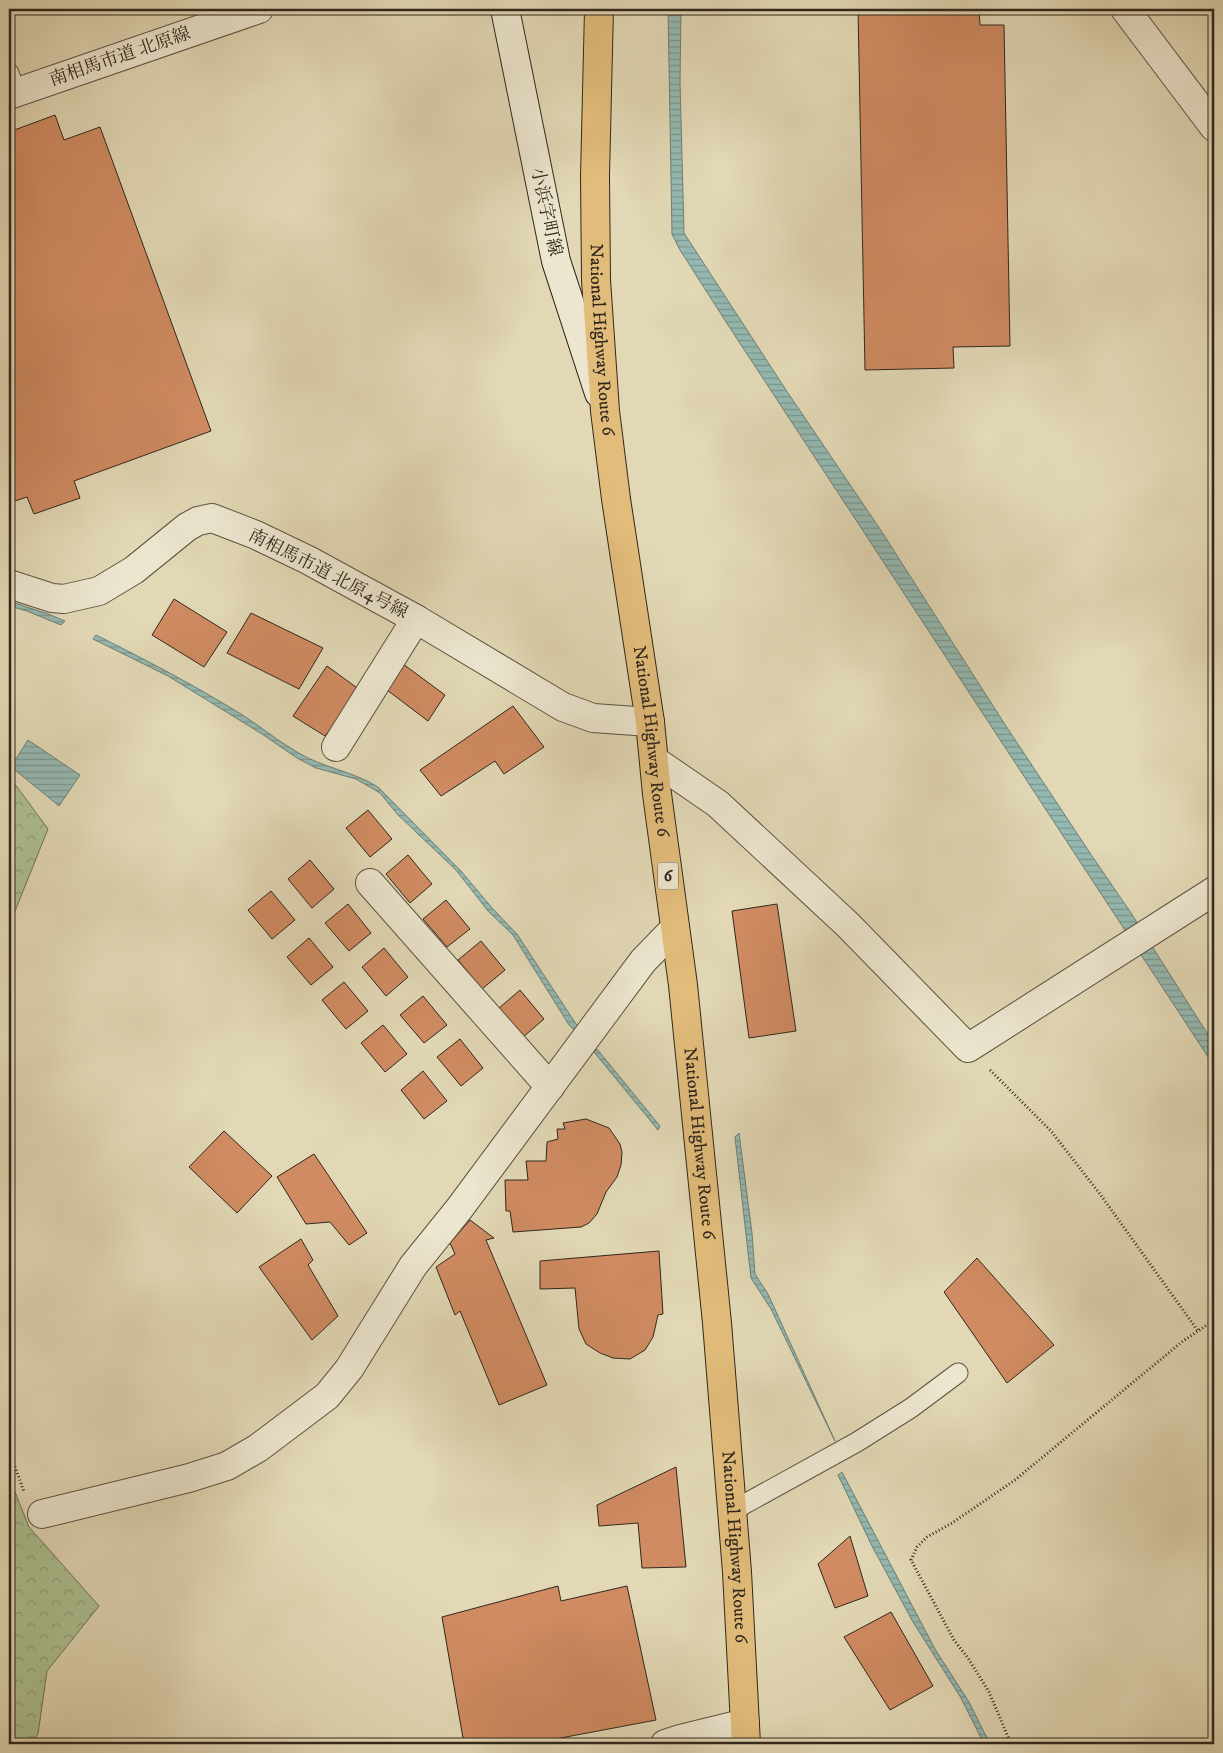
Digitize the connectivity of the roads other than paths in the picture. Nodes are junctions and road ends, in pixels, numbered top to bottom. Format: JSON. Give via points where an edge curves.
{"nodes":[{"id":1,"x":259,"y":9,"type":"edge"},
{"id":2,"x":505,"y":9,"type":"edge"},
{"id":3,"x":599,"y":9,"type":"edge"},
{"id":4,"x":1125,"y":9,"type":"edge"},
{"id":5,"x":11,"y":87,"type":"edge"},
{"id":6,"x":1214,"y":127,"type":"edge"},
{"id":7,"x":605,"y":411,"type":"junction"},
{"id":8,"x":9,"y":584,"type":"edge"},
{"id":9,"x":416,"y":619,"type":"junction"},
{"id":10,"x":650,"y":722,"type":"junction"},
{"id":11,"x":336,"y":747,"type":"dead end"},
{"id":12,"x":654,"y":760,"type":"junction"},
{"id":13,"x":370,"y":883,"type":"dead end"},
{"id":14,"x":1214,"y":891,"type":"edge"},
{"id":15,"x":675,"y":928,"type":"junction"},
{"id":16,"x":550,"y":1087,"type":"junction"},
{"id":17,"x":958,"y":1372,"type":"dead end"},
{"id":18,"x":732,"y":1511,"type":"junction"},
{"id":19,"x":42,"y":1514,"type":"road end"},
{"id":20,"x":745,"y":1734,"type":"edge"},
{"id":21,"x":665,"y":1744,"type":"edge"}],
"edges":[{"from":1,"to":5,"type":"street","name":"南相馬市道 北原線"},
{"from":2,"to":7,"type":"street","name":"小浜字町線","via":[[556,261]]},
{"from":3,"to":7,"type":"highway","name":"National Highway Route 6","number":"6","via":[[596,280]]},
{"from":4,"to":6,"type":"street"},
{"from":7,"to":10,"type":"highway","name":"National Highway Route 6","number":"6"},
{"from":8,"to":9,"type":"street","name":"南相馬市道 北原4号線","via":[[64,599],[99,591],[134,570],[187,527],[212,518],[308,560]]},
{"from":9,"to":10,"type":"street","name":"南相馬市道 北原4号線","via":[[563,706],[593,718]]},
{"from":9,"to":11,"type":"street"},
{"from":10,"to":12,"type":"highway","name":"National Highway Route 6","number":"6"},
{"from":12,"to":14,"type":"street","via":[[726,810],[848,925],[968,1048]]},
{"from":12,"to":15,"type":"highway","name":"National Highway Route 6","number":"6"},
{"from":13,"to":16,"type":"street"},
{"from":15,"to":16,"type":"street","via":[[644,962]]},
{"from":15,"to":18,"type":"highway","name":"National Highway Route 6","number":"6","via":[[717,1323]]},
{"from":16,"to":19,"type":"street","via":[[413,1266],[349,1369],[327,1396],[258,1448],[227,1466]]},
{"from":17,"to":18,"type":"lane","via":[[911,1408],[848,1448]]},
{"from":18,"to":20,"type":"highway","name":"National Highway Route 6","number":"6"},
{"from":20,"to":21,"type":"street","via":[[680,1739]]}]}
